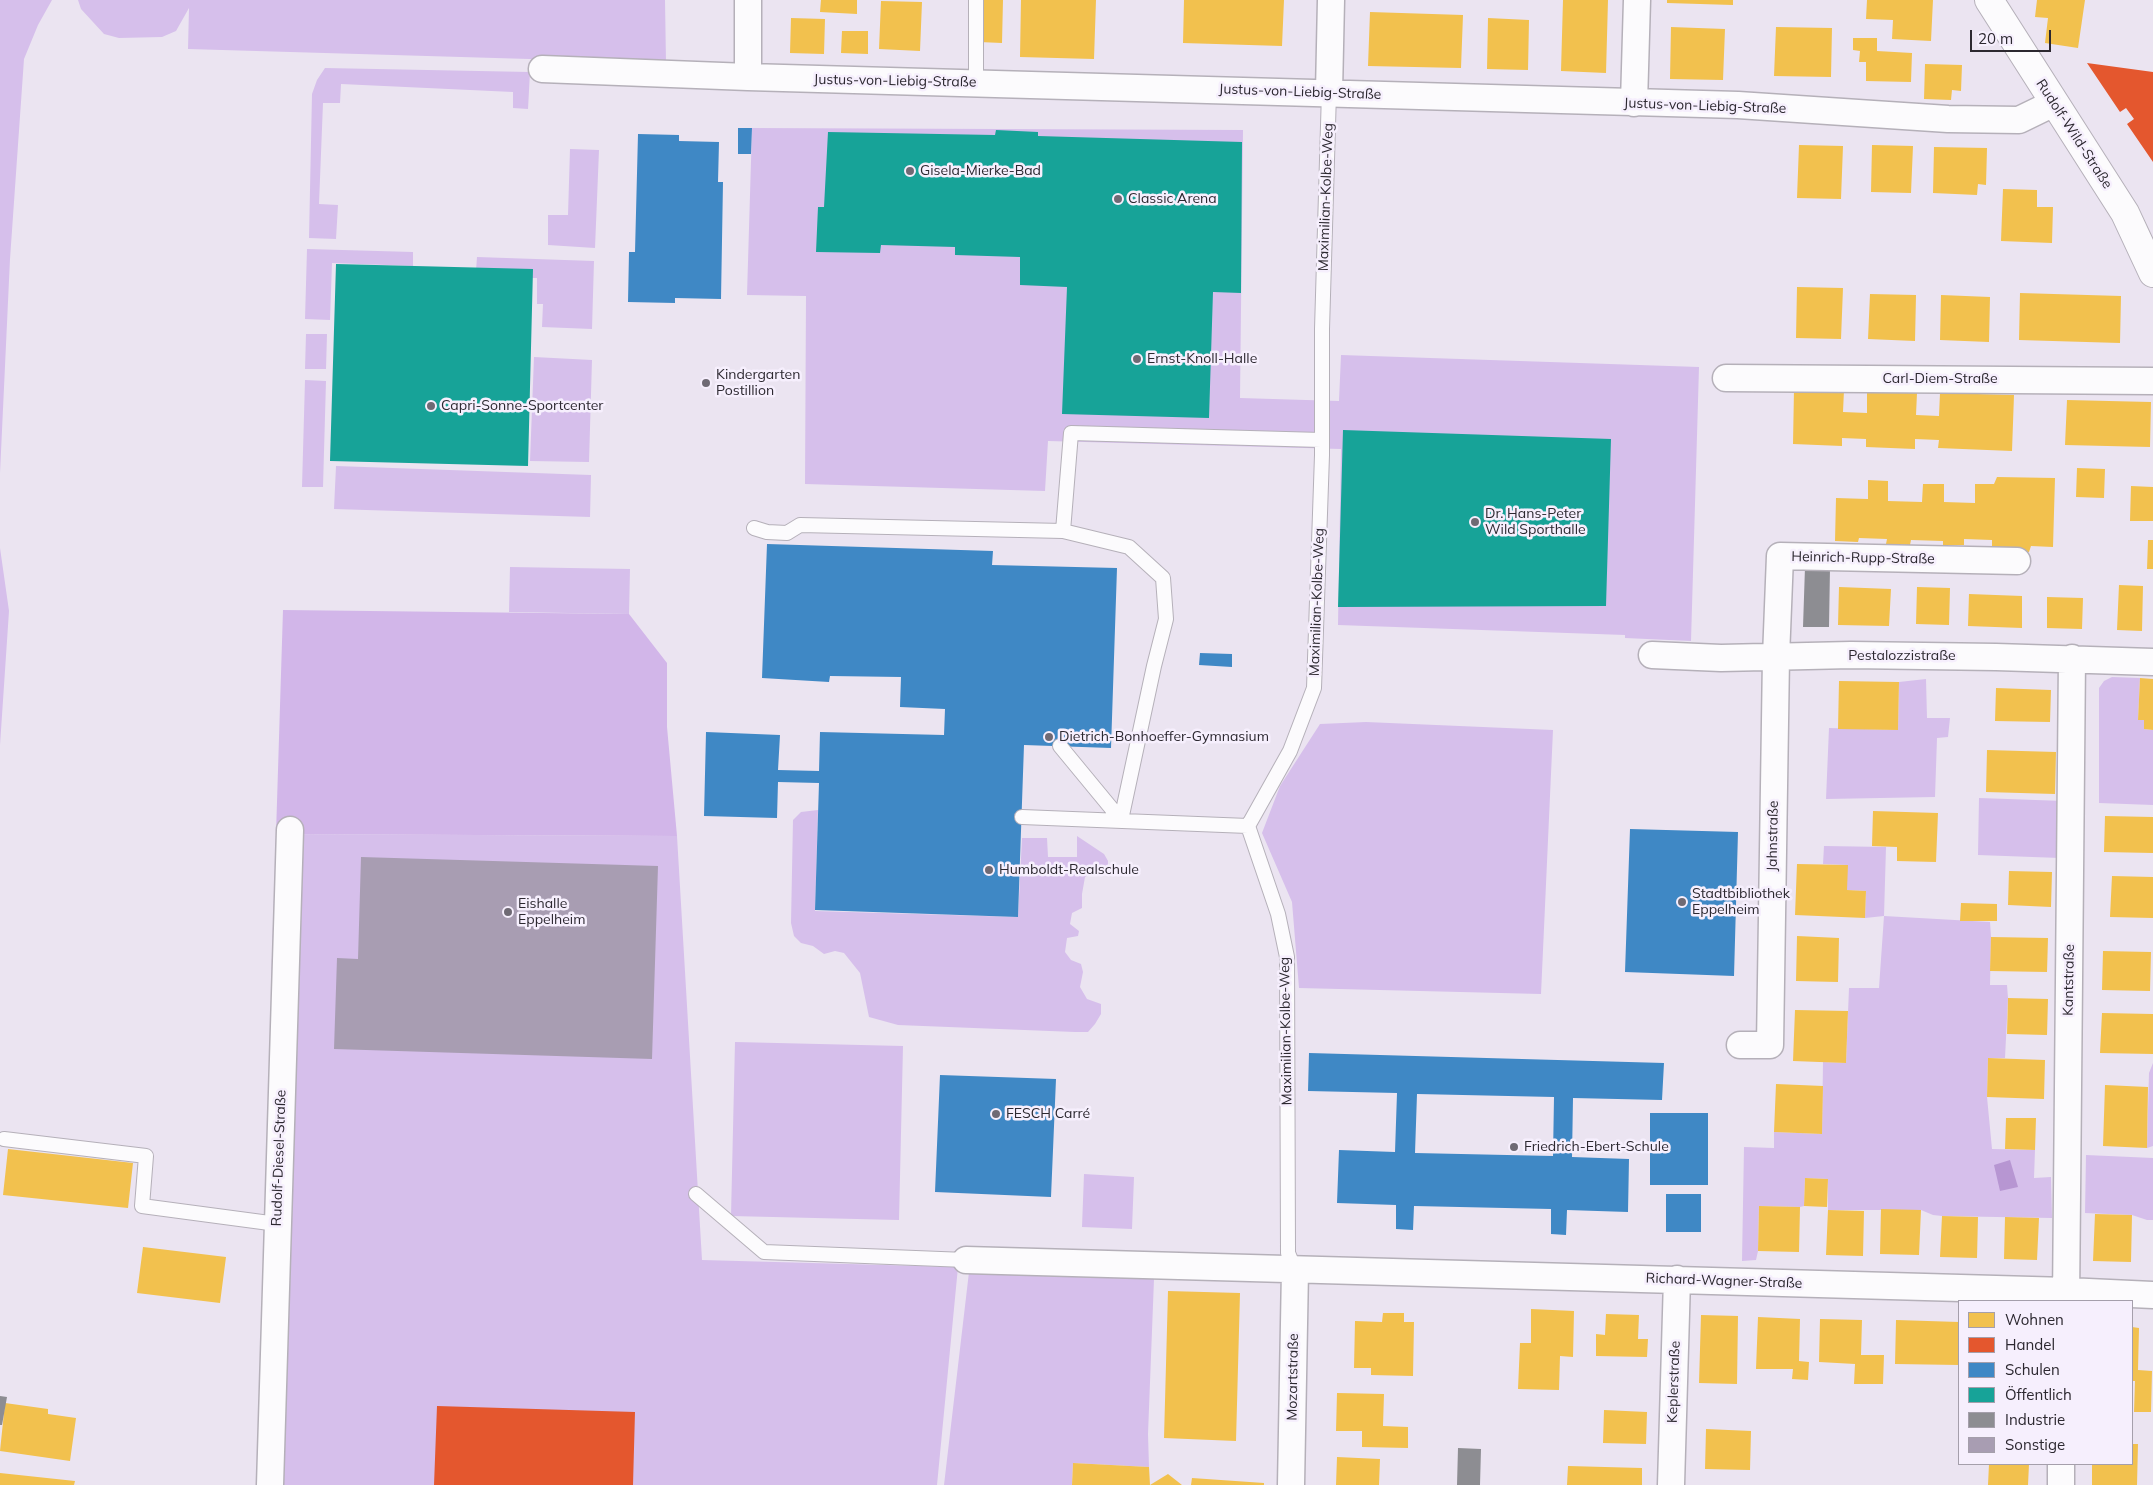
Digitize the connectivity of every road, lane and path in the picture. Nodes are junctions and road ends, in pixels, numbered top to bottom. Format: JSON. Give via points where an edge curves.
{"nodes":[{"id":1,"x":748,"y":0,"type":"edge"},
{"id":2,"x":976,"y":0,"type":"edge"},
{"id":3,"x":1331,"y":0,"type":"edge"},
{"id":4,"x":1637,"y":0,"type":"edge"},
{"id":5,"x":1989,"y":0,"type":"edge"},
{"id":6,"x":542,"y":69,"type":"dead end"},
{"id":7,"x":748,"y":77,"type":"junction"},
{"id":8,"x":976,"y":83,"type":"junction"},
{"id":9,"x":1329,"y":92,"type":"junction"},
{"id":10,"x":1634,"y":103,"type":"junction"},
{"id":11,"x":2054,"y":103,"type":"junction"},
{"id":12,"x":2153,"y":272,"type":"edge"},
{"id":13,"x":1726,"y":378,"type":"dead end"},
{"id":14,"x":2153,"y":380,"type":"edge"},
{"id":15,"x":1321,"y":440,"type":"junction"},
{"id":16,"x":754,"y":528,"type":"dead end"},
{"id":17,"x":1063,"y":531,"type":"junction"},
{"id":18,"x":2017,"y":562,"type":"dead end"},
{"id":19,"x":1652,"y":655,"type":"dead end"},
{"id":20,"x":1776,"y":657,"type":"junction"},
{"id":21,"x":2072,"y":658,"type":"junction"},
{"id":22,"x":2153,"y":662,"type":"edge"},
{"id":23,"x":1060,"y":746,"type":"dead end"},
{"id":24,"x":1022,"y":817,"type":"dead end"},
{"id":25,"x":1121,"y":820,"type":"junction"},
{"id":26,"x":1248,"y":826,"type":"junction"},
{"id":27,"x":290,"y":830,"type":"dead end"},
{"id":28,"x":1740,"y":1045,"type":"dead end"},
{"id":29,"x":4,"y":1139,"type":"dead end"},
{"id":30,"x":696,"y":1194,"type":"dead end"},
{"id":31,"x":277,"y":1224,"type":"junction"},
{"id":32,"x":966,"y":1260,"type":"joint"},
{"id":33,"x":1295,"y":1270,"type":"junction"},
{"id":34,"x":1678,"y":1280,"type":"junction"},
{"id":35,"x":2153,"y":1295,"type":"edge"},
{"id":36,"x":2066,"y":1296,"type":"edge"},
{"id":37,"x":2061,"y":1465,"type":"edge"},
{"id":38,"x":270,"y":1485,"type":"edge"},
{"id":39,"x":1292,"y":1485,"type":"edge"},
{"id":40,"x":1671,"y":1485,"type":"edge"},
{"id":41,"x":2060,"y":1485,"type":"edge"}],
"edges":[{"from":1,"to":7,"type":"street"},
{"from":2,"to":8,"type":"lane"},
{"from":3,"to":9,"type":"street"},
{"from":4,"to":10,"type":"street"},
{"from":5,"to":11,"type":"street","name":"Rudolf-Wild-Straße"},
{"from":6,"to":7,"type":"street","name":"Justus-von-Liebig-Straße"},
{"from":7,"to":8,"type":"street","name":"Justus-von-Liebig-Straße"},
{"from":8,"to":9,"type":"street","name":"Justus-von-Liebig-Straße"},
{"from":9,"to":10,"type":"street","name":"Justus-von-Liebig-Straße"},
{"from":9,"to":15,"type":"lane","name":"Maximilian-Kolbe-Weg"},
{"from":10,"to":11,"type":"street","name":"Justus-von-Liebig-Straße","via":[[1738,105],[1948,119],[2019,120]]},
{"from":11,"to":12,"type":"street","name":"Rudolf-Wild-Straße","via":[[2124,213]]},
{"from":13,"to":14,"type":"street","name":"Carl-Diem-Straße"},
{"from":15,"to":17,"type":"lane","via":[[1071,433]]},
{"from":15,"to":26,"type":"lane","name":"Maximilian-Kolbe-Weg","via":[[1314,688],[1290,751]]},
{"from":16,"to":17,"type":"lane","via":[[787,533],[800,525]]},
{"from":17,"to":25,"type":"lane","via":[[1130,547],[1163,578],[1166,619]]},
{"from":18,"to":20,"type":"street","name":"Heinrich-Rupp-Straße","via":[[1780,556]]},
{"from":19,"to":20,"type":"street","name":"Pestalozzistraße"},
{"from":20,"to":21,"type":"street","name":"Pestalozzistraße"},
{"from":20,"to":28,"type":"street","name":"Jahnstraße","via":[[1770,1045]]},
{"from":21,"to":22,"type":"street","name":"Pestalozzistraße"},
{"from":21,"to":36,"type":"street","name":"Kantstraße"},
{"from":23,"to":25,"type":"lane"},
{"from":24,"to":25,"type":"lane"},
{"from":25,"to":26,"type":"lane"},
{"from":26,"to":33,"type":"lane","name":"Maximilian-Kolbe-Weg","via":[[1278,914],[1287,957],[1288,1253]]},
{"from":27,"to":31,"type":"street","name":"Rudolf-Diesel-Straße"},
{"from":29,"to":31,"type":"lane","via":[[146,1156],[142,1206]]},
{"from":30,"to":32,"type":"lane","via":[[764,1252]]},
{"from":31,"to":38,"type":"street","name":"Rudolf-Diesel-Straße"},
{"from":32,"to":33,"type":"street","name":"Richard-Wagner-Straße"},
{"from":33,"to":34,"type":"street","name":"Richard-Wagner-Straße"},
{"from":33,"to":39,"type":"street","name":"Mozartstraße"},
{"from":34,"to":36,"type":"street","name":"Richard-Wagner-Straße"},
{"from":34,"to":40,"type":"street","name":"Keplerstraße"},
{"from":35,"to":36,"type":"street","name":"Richard-Wagner-Straße"},
{"from":37,"to":41,"type":"street"}]}
